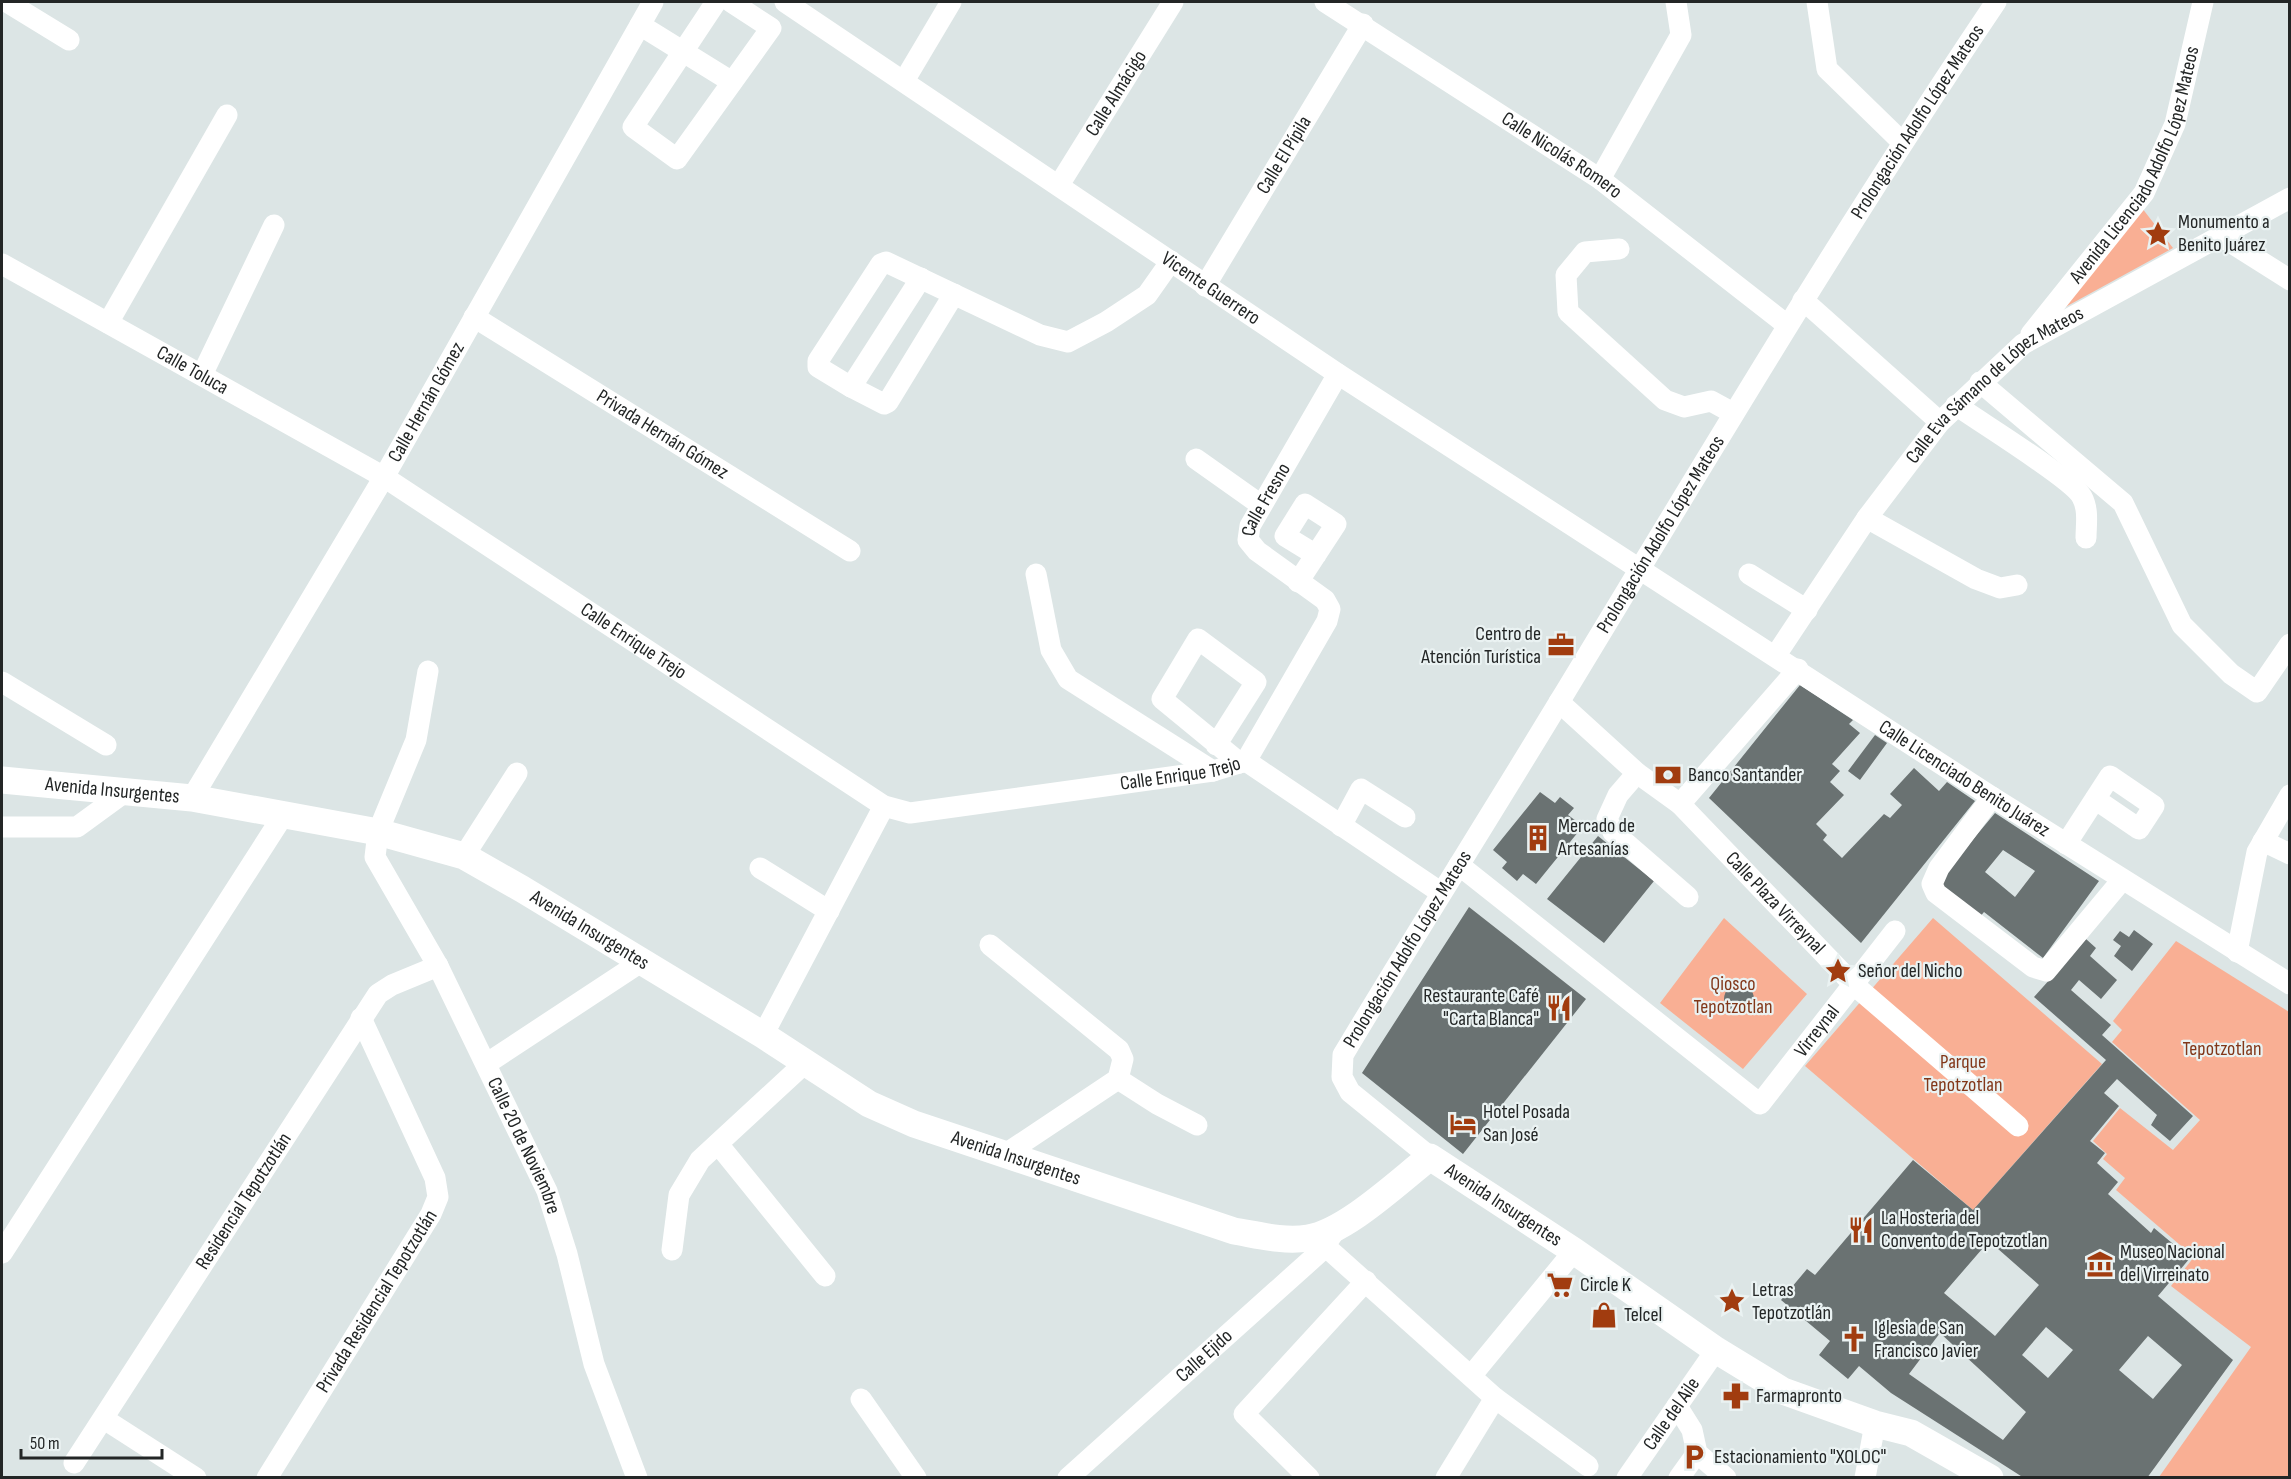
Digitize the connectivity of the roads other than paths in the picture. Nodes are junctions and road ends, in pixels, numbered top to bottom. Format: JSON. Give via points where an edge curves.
{"nodes":[{"id":1,"x":7,"y":2,"type":"edge"},
{"id":2,"x":653,"y":2,"type":"edge"},
{"id":3,"x":716,"y":2,"type":"edge"},
{"id":4,"x":731,"y":2,"type":"edge"},
{"id":5,"x":785,"y":2,"type":"edge"},
{"id":6,"x":951,"y":2,"type":"edge"},
{"id":7,"x":1173,"y":2,"type":"edge"},
{"id":8,"x":1325,"y":2,"type":"edge"},
{"id":9,"x":1676,"y":2,"type":"edge"},
{"id":10,"x":1817,"y":2,"type":"edge"},
{"id":11,"x":1996,"y":2,"type":"edge"},
{"id":12,"x":2203,"y":2,"type":"edge"},
{"id":13,"x":1363,"y":24,"type":"junction"},
{"id":14,"x":639,"y":25,"type":"junction"},
{"id":15,"x":69,"y":40,"type":"dead end"},
{"id":16,"x":682,"y":50,"type":"junction"},
{"id":17,"x":904,"y":81,"type":"junction"},
{"id":18,"x":732,"y":82,"type":"junction"},
{"id":19,"x":226,"y":115,"type":"dead end"},
{"id":20,"x":1902,"y":142,"type":"junction"},
{"id":21,"x":1600,"y":180,"type":"junction"},
{"id":22,"x":1059,"y":185,"type":"junction"},
{"id":23,"x":2289,"y":198,"type":"edge"},
{"id":24,"x":274,"y":225,"type":"dead end"},
{"id":25,"x":2219,"y":235,"type":"junction"},
{"id":26,"x":1618,"y":249,"type":"dead end"},
{"id":27,"x":1171,"y":261,"type":"junction"},
{"id":28,"x":2,"y":264,"type":"edge"},
{"id":29,"x":921,"y":278,"type":"junction"},
{"id":30,"x":2289,"y":280,"type":"edge"},
{"id":31,"x":1205,"y":286,"type":"junction"},
{"id":32,"x":954,"y":294,"type":"junction"},
{"id":33,"x":1803,"y":300,"type":"junction"},
{"id":34,"x":474,"y":318,"type":"junction"},
{"id":35,"x":108,"y":323,"type":"junction"},
{"id":36,"x":1787,"y":325,"type":"junction"},
{"id":37,"x":2023,"y":344,"type":"junction"},
{"id":38,"x":1338,"y":374,"type":"junction"},
{"id":39,"x":202,"y":375,"type":"junction"},
{"id":40,"x":1980,"y":382,"type":"junction"},
{"id":41,"x":851,"y":387,"type":"junction"},
{"id":42,"x":1956,"y":405,"type":"junction"},
{"id":43,"x":1734,"y":413,"type":"junction"},
{"id":44,"x":1940,"y":422,"type":"junction"},
{"id":45,"x":1196,"y":459,"type":"dead end"},
{"id":46,"x":384,"y":477,"type":"junction"},
{"id":47,"x":1261,"y":505,"type":"junction"},
{"id":48,"x":1867,"y":518,"type":"junction"},
{"id":49,"x":2086,"y":538,"type":"dead end"},
{"id":50,"x":850,"y":551,"type":"dead end"},
{"id":51,"x":1316,"y":555,"type":"dead end"},
{"id":52,"x":1639,"y":570,"type":"junction"},
{"id":53,"x":1036,"y":574,"type":"dead end"},
{"id":54,"x":1749,"y":574,"type":"dead end"},
{"id":55,"x":1298,"y":582,"type":"junction"},
{"id":56,"x":2017,"y":585,"type":"dead end"},
{"id":57,"x":1807,"y":610,"type":"junction"},
{"id":58,"x":2289,"y":644,"type":"edge"},
{"id":59,"x":1776,"y":655,"type":"junction"},
{"id":60,"x":1798,"y":669,"type":"junction"},
{"id":61,"x":428,"y":671,"type":"dead end"},
{"id":62,"x":6,"y":691,"type":"edge"},
{"id":63,"x":1559,"y":702,"type":"junction"},
{"id":64,"x":106,"y":745,"type":"dead end"},
{"id":65,"x":1216,"y":746,"type":"junction"},
{"id":66,"x":1243,"y":762,"type":"junction"},
{"id":67,"x":1212,"y":771,"type":"junction"},
{"id":68,"x":517,"y":773,"type":"dead end"},
{"id":69,"x":1637,"y":773,"type":"junction"},
{"id":70,"x":2,"y":780,"type":"edge"},
{"id":71,"x":125,"y":792,"type":"junction"},
{"id":72,"x":2289,"y":795,"type":"edge"},
{"id":73,"x":1992,"y":797,"type":"junction"},
{"id":74,"x":192,"y":798,"type":"junction"},
{"id":75,"x":2095,"y":799,"type":"dead end"},
{"id":76,"x":1680,"y":804,"type":"junction"},
{"id":77,"x":884,"y":806,"type":"junction"},
{"id":78,"x":284,"y":814,"type":"junction"},
{"id":79,"x":1405,"y":817,"type":"dead end"},
{"id":80,"x":2,"y":826,"type":"edge"},
{"id":81,"x":1341,"y":826,"type":"junction"},
{"id":82,"x":378,"y":832,"type":"junction"},
{"id":83,"x":2263,"y":841,"type":"junction"},
{"id":84,"x":2066,"y":844,"type":"junction"},
{"id":85,"x":2289,"y":854,"type":"edge"},
{"id":86,"x":464,"y":856,"type":"junction"},
{"id":87,"x":1459,"y":865,"type":"junction"},
{"id":88,"x":760,"y":868,"type":"dead end"},
{"id":89,"x":2122,"y":880,"type":"junction"},
{"id":90,"x":1440,"y":892,"type":"junction"},
{"id":91,"x":1688,"y":897,"type":"dead end"},
{"id":92,"x":829,"y":911,"type":"junction"},
{"id":93,"x":1895,"y":931,"type":"dead end"},
{"id":94,"x":990,"y":945,"type":"dead end"},
{"id":95,"x":2237,"y":952,"type":"junction"},
{"id":96,"x":641,"y":962,"type":"junction"},
{"id":97,"x":438,"y":966,"type":"junction"},
{"id":98,"x":1853,"y":984,"type":"junction"},
{"id":99,"x":2289,"y":984,"type":"edge"},
{"id":100,"x":361,"y":1018,"type":"junction"},
{"id":101,"x":763,"y":1035,"type":"junction"},
{"id":102,"x":805,"y":1063,"type":"junction"},
{"id":103,"x":486,"y":1064,"type":"junction"},
{"id":104,"x":1118,"y":1079,"type":"junction"},
{"id":105,"x":1197,"y":1125,"type":"dead end"},
{"id":106,"x":2018,"y":1126,"type":"dead end"},
{"id":107,"x":718,"y":1144,"type":"junction"},
{"id":108,"x":1004,"y":1155,"type":"junction"},
{"id":109,"x":1430,"y":1157,"type":"junction"},
{"id":110,"x":1331,"y":1237,"type":"junction"},
{"id":111,"x":672,"y":1250,"type":"dead end"},
{"id":112,"x":1574,"y":1251,"type":"junction"},
{"id":113,"x":2,"y":1252,"type":"edge"},
{"id":114,"x":825,"y":1276,"type":"dead end"},
{"id":115,"x":1366,"y":1281,"type":"junction"},
{"id":116,"x":1716,"y":1350,"type":"junction"},
{"id":117,"x":1471,"y":1376,"type":"junction"},
{"id":118,"x":1495,"y":1398,"type":"junction"},
{"id":119,"x":861,"y":1399,"type":"dead end"},
{"id":120,"x":1677,"y":1406,"type":"junction"},
{"id":121,"x":104,"y":1419,"type":"junction"},
{"id":122,"x":1875,"y":1424,"type":"junction"},
{"id":123,"x":1697,"y":1453,"type":"junction"},
{"id":124,"x":74,"y":1463,"type":"dead end"},
{"id":125,"x":1588,"y":1467,"type":"dead end"},
{"id":126,"x":196,"y":1478,"type":"edge"},
{"id":127,"x":267,"y":1478,"type":"edge"},
{"id":128,"x":637,"y":1478,"type":"edge"},
{"id":129,"x":916,"y":1478,"type":"edge"},
{"id":130,"x":1068,"y":1478,"type":"edge"},
{"id":131,"x":1309,"y":1478,"type":"edge"},
{"id":132,"x":1446,"y":1478,"type":"edge"},
{"id":133,"x":1627,"y":1478,"type":"edge"},
{"id":134,"x":1679,"y":1478,"type":"edge"},
{"id":135,"x":1726,"y":1478,"type":"edge"},
{"id":136,"x":1865,"y":1478,"type":"edge"},
{"id":137,"x":1990,"y":1478,"type":"edge"}],
"edges":[{"from":1,"to":15,"type":"street"},
{"from":2,"to":14,"type":"street","name":"Calle Hernán Gómez"},
{"from":3,"to":16,"type":"street"},
{"from":4,"to":18,"type":"street","via":[[771,28]]},
{"from":5,"to":17,"type":"street","name":"Vicente Guerrero"},
{"from":6,"to":17,"type":"street"},
{"from":7,"to":22,"type":"street","name":"Calle Almácigo"},
{"from":8,"to":13,"type":"street","name":"Calle Nicolás Romero"},
{"from":9,"to":21,"type":"street","via":[[1681,35]]},
{"from":10,"to":20,"type":"street","via":[[1827,69]]},
{"from":11,"to":20,"type":"street","name":"Prolongación Adolfo López Mateos"},
{"from":12,"to":37,"type":"street","name":"Avenida Licenciado Adolfo López Mateos","via":[[2175,124],[2144,193]]},
{"from":13,"to":21,"type":"street","name":"Calle Nicolás Romero"},
{"from":13,"to":31,"type":"street","name":"Calle El Pípila"},
{"from":14,"to":16,"type":"street"},
{"from":14,"to":34,"type":"street","name":"Calle Hernán Gómez"},
{"from":16,"to":18,"type":"street"},
{"from":16,"to":18,"type":"street","via":[[633,127],[677,159]]},
{"from":17,"to":22,"type":"street","name":"Vicente Guerrero"},
{"from":19,"to":35,"type":"street"},
{"from":20,"to":33,"type":"street","name":"Prolongación Adolfo López Mateos"},
{"from":21,"to":36,"type":"street","name":"Calle Nicolás Romero"},
{"from":22,"to":27,"type":"street","name":"Vicente Guerrero"},
{"from":23,"to":25,"type":"street","name":"Calle Eva Sámano de López Mateos"},
{"from":24,"to":39,"type":"street"},
{"from":25,"to":30,"type":"street"},
{"from":25,"to":37,"type":"street","name":"Calle Eva Sámano de López Mateos"},
{"from":26,"to":43,"type":"street","via":[[1585,252],[1566,275],[1568,312],[1665,400],[1684,407],[1711,401]]},
{"from":27,"to":31,"type":"street","name":"Vicente Guerrero"},
{"from":27,"to":32,"type":"street","via":[[1147,295],[1068,342],[1040,335]]},
{"from":28,"to":35,"type":"street","name":"Calle Toluca"},
{"from":29,"to":32,"type":"street"},
{"from":29,"to":41,"type":"street"},
{"from":29,"to":41,"type":"street","via":[[890,262],[881,264],[818,361],[818,367]]},
{"from":31,"to":38,"type":"street","name":"Vicente Guerrero"},
{"from":32,"to":41,"type":"street","via":[[888,402],[884,404]]},
{"from":33,"to":36,"type":"street","name":"Prolongación Adolfo López Mateos"},
{"from":33,"to":44,"type":"street"},
{"from":34,"to":46,"type":"street","name":"Calle Hernán Gómez"},
{"from":34,"to":50,"type":"street","name":"Privada Hernán Gómez"},
{"from":35,"to":39,"type":"street","name":"Calle Toluca"},
{"from":36,"to":43,"type":"street","name":"Prolongación Adolfo López Mateos"},
{"from":37,"to":40,"type":"street","name":"Calle Eva Sámano de López Mateos"},
{"from":38,"to":47,"type":"street","name":"Calle Fresno"},
{"from":38,"to":52,"type":"street","name":"Vicente Guerrero"},
{"from":39,"to":46,"type":"street","name":"Calle Toluca"},
{"from":40,"to":42,"type":"street","name":"Calle Eva Sámano de López Mateos"},
{"from":40,"to":58,"type":"street","via":[[2123,503],[2182,625],[2230,674],[2257,692]]},
{"from":42,"to":44,"type":"street","name":"Calle Eva Sámano de López Mateos"},
{"from":42,"to":49,"type":"street","via":[[2082,496]]},
{"from":43,"to":52,"type":"street","name":"Prolongación Adolfo López Mateos"},
{"from":44,"to":48,"type":"street","name":"Calle Eva Sámano de López Mateos"},
{"from":45,"to":47,"type":"street"},
{"from":46,"to":74,"type":"street","name":"Calle Hernán Gómez"},
{"from":46,"to":77,"type":"street","name":"Calle Enrique Trejo"},
{"from":47,"to":55,"type":"street","name":"Calle Fresno","via":[[1248,540]]},
{"from":48,"to":56,"type":"street","via":[[1976,579],[2000,588]]},
{"from":48,"to":57,"type":"street","name":"Calle Eva Sámano de López Mateos"},
{"from":51,"to":55,"type":"street"},
{"from":52,"to":59,"type":"street","name":"Calle Licenciado Benito Juárez"},
{"from":52,"to":63,"type":"street","name":"Prolongación Adolfo López Mateos"},
{"from":53,"to":67,"type":"street","via":[[1051,650],[1068,679]]},
{"from":54,"to":57,"type":"street"},
{"from":55,"to":66,"type":"street","name":"Calle Fresno","via":[[1325,600],[1330,609],[1327,621]]},
{"from":57,"to":59,"type":"street","name":"Calle Eva Sámano de López Mateos"},
{"from":59,"to":60,"type":"street","name":"Calle Licenciado Benito Juárez"},
{"from":60,"to":73,"type":"street","name":"Calle Licenciado Benito Juárez"},
{"from":60,"to":76,"type":"street"},
{"from":61,"to":82,"type":"street","via":[[416,740]]},
{"from":62,"to":64,"type":"street"},
{"from":63,"to":69,"type":"street","name":"Calle Plaza Virreynal"},
{"from":63,"to":87,"type":"street","name":"Prolongación Adolfo López Mateos"},
{"from":65,"to":65,"type":"street","via":[[1162,699],[1198,639],[1256,682]]},
{"from":65,"to":66,"type":"street"},
{"from":66,"to":67,"type":"street","name":"Calle Enrique Trejo"},
{"from":66,"to":81,"type":"street","name":"Calle Enrique Trejo"},
{"from":67,"to":77,"type":"street","name":"Calle Enrique Trejo","via":[[910,813]]},
{"from":68,"to":86,"type":"street"},
{"from":69,"to":76,"type":"street","name":"Calle Plaza Virreynal"},
{"from":69,"to":91,"type":"street","via":[[1618,795],[1607,819],[1613,832]]},
{"from":70,"to":71,"type":"main road","name":"Avenida Insurgentes"},
{"from":71,"to":74,"type":"main road","name":"Avenida Insurgentes"},
{"from":71,"to":80,"type":"street","via":[[77,827]]},
{"from":72,"to":83,"type":"street"},
{"from":73,"to":84,"type":"street","name":"Calle Licenciado Benito Juárez"},
{"from":73,"to":89,"type":"street","via":[[1939,868],[1932,884],[1936,893],[2033,967],[2046,972]]},
{"from":74,"to":78,"type":"main road","name":"Avenida Insurgentes"},
{"from":75,"to":84,"type":"street"},
{"from":76,"to":98,"type":"street","name":"Calle Plaza Virreynal"},
{"from":77,"to":92,"type":"street"},
{"from":78,"to":82,"type":"main road","name":"Avenida Insurgentes"},
{"from":78,"to":113,"type":"street"},
{"from":79,"to":81,"type":"street","via":[[1361,789]]},
{"from":81,"to":90,"type":"street","name":"Calle Enrique Trejo"},
{"from":82,"to":86,"type":"main road","name":"Avenida Insurgentes"},
{"from":82,"to":97,"type":"street","name":"Calle 20 de Noviembre","via":[[375,857]]},
{"from":83,"to":85,"type":"street"},
{"from":83,"to":95,"type":"street"},
{"from":84,"to":89,"type":"street","name":"Calle Licenciado Benito Juárez"},
{"from":86,"to":96,"type":"main road","name":"Avenida Insurgentes"},
{"from":87,"to":90,"type":"street","name":"Prolongación Adolfo López Mateos"},
{"from":87,"to":98,"type":"street","name":"Virreynal","via":[[1761,1104]]},
{"from":88,"to":92,"type":"street"},
{"from":89,"to":95,"type":"street","name":"Calle Licenciado Benito Juárez"},
{"from":90,"to":109,"type":"street","name":"Prolongación Adolfo López Mateos","via":[[1343,1056],[1342,1077],[1350,1092]]},
{"from":92,"to":101,"type":"street"},
{"from":93,"to":98,"type":"street","name":"Virreynal"},
{"from":94,"to":104,"type":"street","via":[[1119,1050],[1123,1059]]},
{"from":95,"to":99,"type":"street","name":"Calle Licenciado Benito Juárez"},
{"from":96,"to":101,"type":"main road","name":"Avenida Insurgentes"},
{"from":96,"to":103,"type":"street"},
{"from":97,"to":100,"type":"street","name":"Residencial Tepotzotlán","via":[[378,994]]},
{"from":97,"to":103,"type":"street","name":"Calle 20 de Noviembre"},
{"from":98,"to":106,"type":"street","name":"Calle Plaza Virreynal"},
{"from":100,"to":121,"type":"street","name":"Residencial Tepotzotlán"},
{"from":100,"to":127,"type":"street","name":"Privada Residencial Tepotzotlán","via":[[435,1178],[438,1197]]},
{"from":101,"to":102,"type":"main road","name":"Avenida Insurgentes"},
{"from":102,"to":107,"type":"street"},
{"from":102,"to":108,"type":"main road","name":"Avenida Insurgentes","via":[[869,1104]]},
{"from":103,"to":128,"type":"street","name":"Calle 20 de Noviembre","via":[[547,1191],[594,1364]]},
{"from":104,"to":105,"type":"street"},
{"from":104,"to":108,"type":"street"},
{"from":107,"to":111,"type":"street","via":[[700,1160],[679,1195]]},
{"from":107,"to":114,"type":"street"},
{"from":108,"to":110,"type":"main road","name":"Avenida Insurgentes","via":[[1234,1231],[1275,1239]]},
{"from":109,"to":110,"type":"main road","name":"Avenida Insurgentes"},
{"from":109,"to":112,"type":"main road","name":"Avenida Insurgentes"},
{"from":110,"to":115,"type":"street"},
{"from":110,"to":130,"type":"street","name":"Calle Ejido"},
{"from":112,"to":116,"type":"main road","name":"Avenida Insurgentes"},
{"from":112,"to":117,"type":"street"},
{"from":115,"to":117,"type":"street"},
{"from":115,"to":131,"type":"street","via":[[1244,1414]]},
{"from":116,"to":120,"type":"street","name":"Calle del Aile"},
{"from":116,"to":122,"type":"main road","name":"Avenida Insurgentes","via":[[1783,1391]]},
{"from":117,"to":118,"type":"street"},
{"from":118,"to":125,"type":"street"},
{"from":118,"to":132,"type":"street"},
{"from":119,"to":129,"type":"street"},
{"from":120,"to":123,"type":"street","via":[[1692,1430]]},
{"from":120,"to":133,"type":"street","name":"Calle del Aile"},
{"from":121,"to":124,"type":"street","name":"Residencial Tepotzotlán"},
{"from":121,"to":126,"type":"street"},
{"from":122,"to":136,"type":"street"},
{"from":122,"to":137,"type":"main road","name":"Avenida Insurgentes","via":[[1911,1433]]},
{"from":123,"to":134,"type":"street"},
{"from":123,"to":135,"type":"street"}]}
